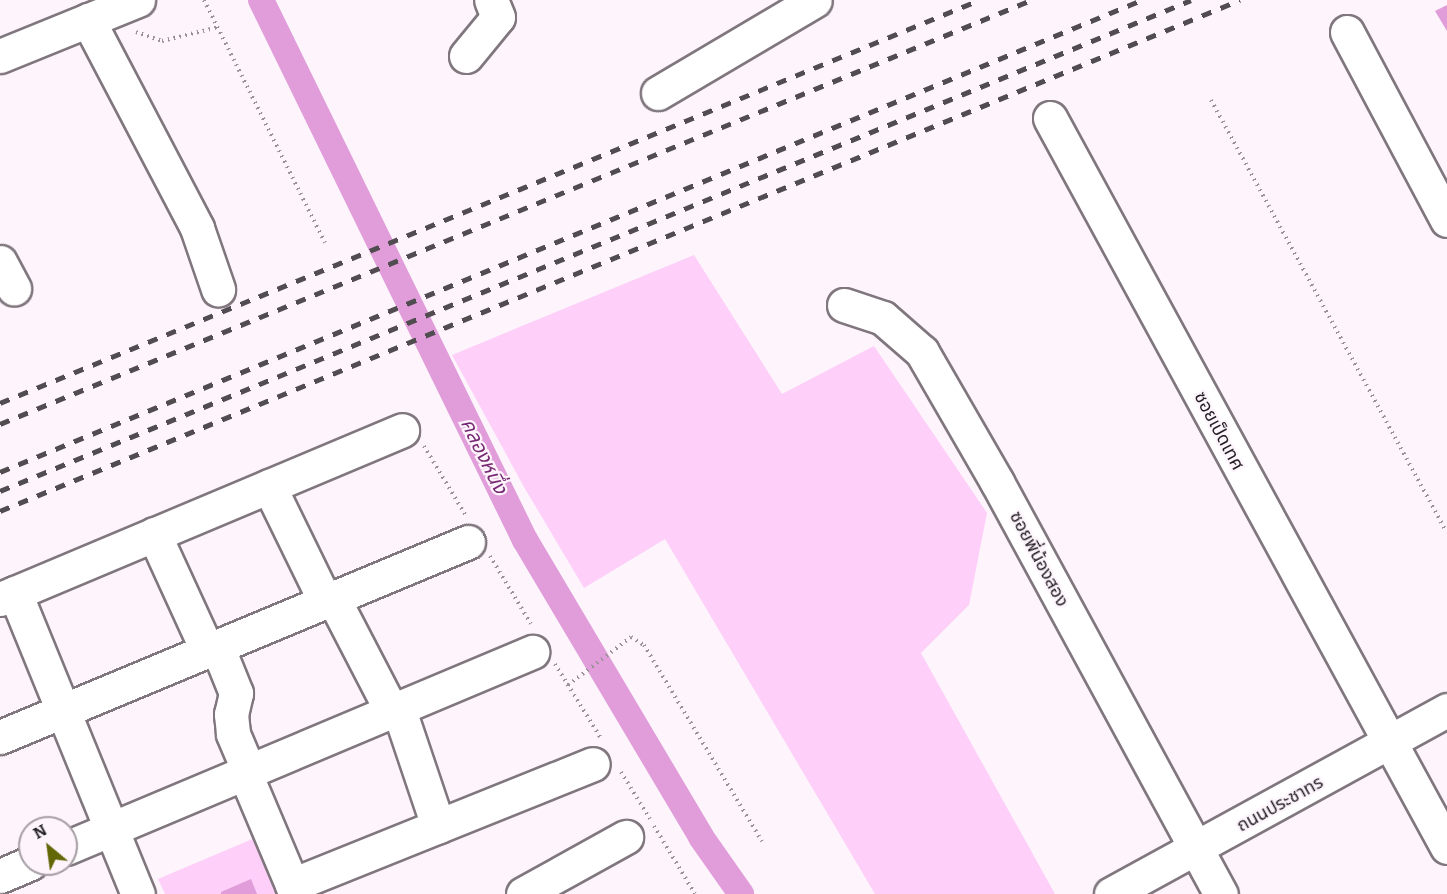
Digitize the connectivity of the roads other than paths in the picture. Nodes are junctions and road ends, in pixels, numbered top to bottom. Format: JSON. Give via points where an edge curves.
{"nodes":[{"id":1,"x":491,"y":0,"type":"edge"},
{"id":2,"x":815,"y":0,"type":"edge"},
{"id":3,"x":112,"y":11,"type":"edge"},
{"id":4,"x":1347,"y":32,"type":"dead end"},
{"id":5,"x":0,"y":56,"type":"edge"},
{"id":6,"x":466,"y":56,"type":"dead end"},
{"id":7,"x":658,"y":93,"type":"dead end"},
{"id":8,"x":1050,"y":118,"type":"dead end"},
{"id":9,"x":1447,"y":220,"type":"edge"},
{"id":10,"x":218,"y":289,"type":"dead end"},
{"id":11,"x":844,"y":305,"type":"dead end"},
{"id":12,"x":402,"y":430,"type":"dead end"},
{"id":13,"x":269,"y":486,"type":"junction"},
{"id":14,"x":154,"y":534,"type":"junction"},
{"id":15,"x":468,"y":542,"type":"dead end"},
{"id":16,"x":8,"y":596,"type":"edge"},
{"id":17,"x":329,"y":600,"type":"junction"},
{"id":18,"x":212,"y":648,"type":"junction"},
{"id":19,"x":532,"y":652,"type":"dead end"},
{"id":20,"x":395,"y":708,"type":"junction"},
{"id":21,"x":62,"y":710,"type":"junction"},
{"id":22,"x":1447,"y":710,"type":"edge"},
{"id":23,"x":0,"y":736,"type":"edge"},
{"id":24,"x":1388,"y":745,"type":"junction"},
{"id":25,"x":593,"y":764,"type":"dead end"},
{"id":26,"x":246,"y":770,"type":"junction"},
{"id":27,"x":438,"y":826,"type":"junction"},
{"id":28,"x":109,"y":830,"type":"junction"},
{"id":29,"x":626,"y":837,"type":"dead end"},
{"id":30,"x":78,"y":843,"type":"edge"},
{"id":31,"x":1447,"y":847,"type":"edge"},
{"id":32,"x":1196,"y":850,"type":"junction"},
{"id":33,"x":18,"y":868,"type":"edge"},
{"id":34,"x":0,"y":876,"type":"edge"},
{"id":35,"x":294,"y":889,"type":"edge"},
{"id":36,"x":138,"y":894,"type":"edge"},
{"id":37,"x":523,"y":894,"type":"edge"},
{"id":38,"x":1112,"y":894,"type":"edge"},
{"id":39,"x":1221,"y":894,"type":"edge"}],
"edges":[{"from":1,"to":6,"type":"street","via":[[498,17]]},
{"from":2,"to":7,"type":"street"},
{"from":3,"to":5,"type":"street"},
{"from":3,"to":10,"type":"street"},
{"from":4,"to":9,"type":"street"},
{"from":8,"to":24,"type":"street","name":"ซอยเป็ดเทศ"},
{"from":11,"to":32,"type":"street","name":"ซอยพี่น้องสอง","via":[[883,318],[922,352],[997,482]]},
{"from":12,"to":13,"type":"street"},
{"from":13,"to":14,"type":"street"},
{"from":13,"to":17,"type":"street"},
{"from":14,"to":16,"type":"street"},
{"from":14,"to":18,"type":"street"},
{"from":15,"to":17,"type":"street"},
{"from":16,"to":21,"type":"street"},
{"from":17,"to":18,"type":"street"},
{"from":17,"to":20,"type":"street"},
{"from":18,"to":21,"type":"street"},
{"from":18,"to":26,"type":"street","via":[[236,693],[231,714],[233,734]]},
{"from":19,"to":20,"type":"street"},
{"from":20,"to":26,"type":"street"},
{"from":20,"to":27,"type":"street"},
{"from":21,"to":23,"type":"street"},
{"from":21,"to":28,"type":"street"},
{"from":22,"to":24,"type":"street","name":"ถนนประชาทร"},
{"from":24,"to":31,"type":"street","name":"ซอยเป็ดเทศ"},
{"from":24,"to":32,"type":"street","name":"ถนนประชาทร"},
{"from":25,"to":27,"type":"street"},
{"from":26,"to":28,"type":"street"},
{"from":26,"to":35,"type":"street"},
{"from":27,"to":35,"type":"street"},
{"from":28,"to":30,"type":"street"},
{"from":28,"to":36,"type":"street"},
{"from":29,"to":37,"type":"street"},
{"from":32,"to":38,"type":"street","name":"ถนนประชาทร"},
{"from":32,"to":39,"type":"street","name":"ซอยพี่น้องสอง"},
{"from":33,"to":34,"type":"street"}]}
